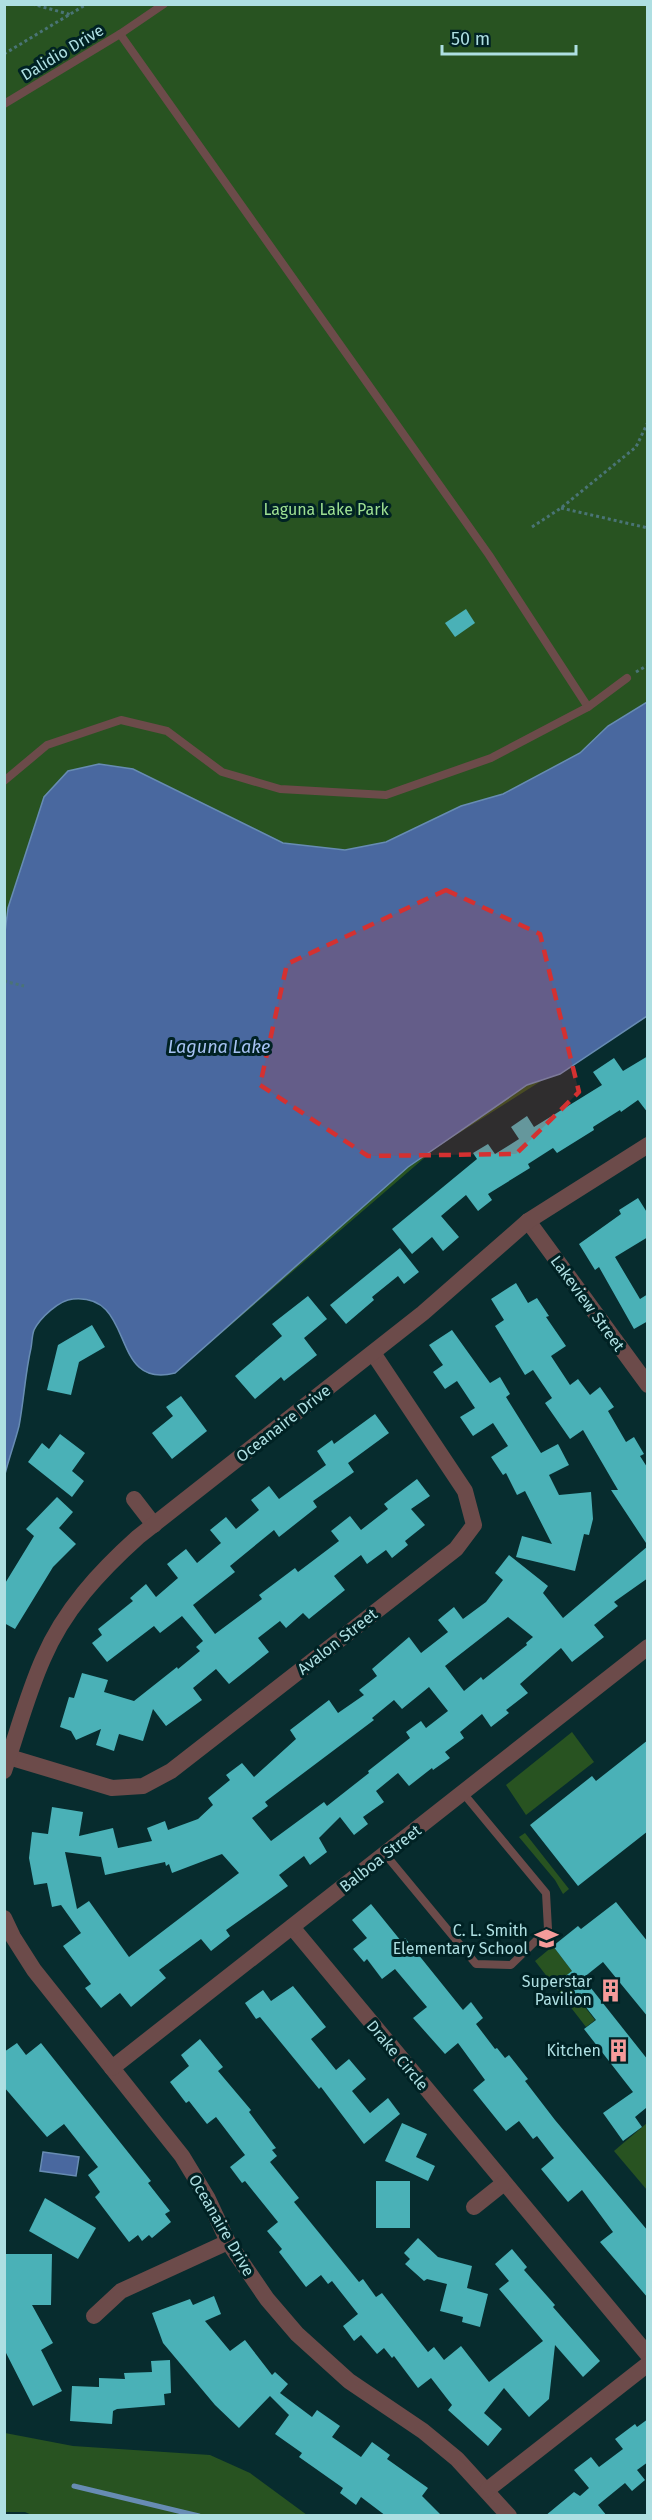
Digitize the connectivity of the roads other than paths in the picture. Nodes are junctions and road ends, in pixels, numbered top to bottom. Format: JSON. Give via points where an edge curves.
{"nodes":[{"id":1,"x":164,"y":4,"type":"edge"},
{"id":2,"x":120,"y":34,"type":"junction"},
{"id":3,"x":4,"y":104,"type":"edge"},
{"id":4,"x":627,"y":678,"type":"dead end"},
{"id":5,"x":588,"y":707,"type":"junction"},
{"id":6,"x":4,"y":781,"type":"edge"},
{"id":7,"x":648,"y":1145,"type":"edge"},
{"id":8,"x":528,"y":1221,"type":"junction"},
{"id":9,"x":373,"y":1353,"type":"junction"},
{"id":10,"x":647,"y":1383,"type":"edge"},
{"id":11,"x":134,"y":1499,"type":"dead end"},
{"id":12,"x":154,"y":1525,"type":"junction"},
{"id":13,"x":648,"y":1647,"type":"edge"},
{"id":14,"x":7,"y":1764,"type":"edge"},
{"id":15,"x":463,"y":1793,"type":"junction"},
{"id":16,"x":385,"y":1854,"type":"junction"},
{"id":17,"x":4,"y":1918,"type":"edge"},
{"id":18,"x":292,"y":1927,"type":"junction"},
{"id":19,"x":112,"y":2068,"type":"junction"},
{"id":20,"x":504,"y":2183,"type":"junction"},
{"id":21,"x":474,"y":2207,"type":"dead end"},
{"id":22,"x":228,"y":2242,"type":"junction"},
{"id":23,"x":94,"y":2316,"type":"dead end"},
{"id":24,"x":648,"y":2355,"type":"edge"},
{"id":25,"x":648,"y":2364,"type":"edge"},
{"id":26,"x":488,"y":2490,"type":"junction"},
{"id":27,"x":509,"y":2516,"type":"edge"}],
"edges":[{"from":1,"to":2,"type":"lane","name":"Dalidio Drive"},
{"from":2,"to":3,"type":"lane","name":"Dalidio Drive"},
{"from":2,"to":5,"type":"lane","via":[[489,555]]},
{"from":4,"to":5,"type":"lane"},
{"from":5,"to":6,"type":"lane","via":[[490,758],[386,795],[280,789],[222,772],[167,731],[121,720],[46,745]]},
{"from":7,"to":8,"type":"street","name":"Oceanaire Drive"},
{"from":8,"to":9,"type":"street","name":"Oceanaire Drive"},
{"from":8,"to":10,"type":"street","name":"Lakeview Street"},
{"from":9,"to":12,"type":"street","name":"Oceanaire Drive"},
{"from":9,"to":14,"type":"street","name":"Avalon Street","via":[[465,1491],[474,1525],[456,1548],[171,1771],[143,1786],[112,1788]]},
{"from":11,"to":12,"type":"street"},
{"from":12,"to":14,"type":"street","name":"Oceanaire Drive","via":[[109,1563],[61,1623],[43,1658]]},
{"from":13,"to":15,"type":"street","name":"Balboa Street"},
{"from":15,"to":16,"type":"street","name":"Balboa Street"},
{"from":15,"to":16,"type":"lane","via":[[546,1893],[548,1929],[511,1965],[476,1964]]},
{"from":16,"to":18,"type":"street","name":"Balboa Street"},
{"from":17,"to":19,"type":"street","name":"Oceanaire Drive","via":[[34,1970]]},
{"from":18,"to":19,"type":"street","name":"Balboa Street"},
{"from":18,"to":20,"type":"street","name":"Drake Circle"},
{"from":19,"to":22,"type":"street","name":"Oceanaire Drive","via":[[182,2156]]},
{"from":20,"to":21,"type":"street"},
{"from":20,"to":24,"type":"street","name":"Drake Circle"},
{"from":22,"to":23,"type":"street","via":[[121,2291]]},
{"from":22,"to":26,"type":"street","name":"Oceanaire Drive","via":[[297,2334],[349,2381],[457,2458]]},
{"from":25,"to":26,"type":"street"},
{"from":26,"to":27,"type":"street","name":"Oceanaire Drive"}]}
